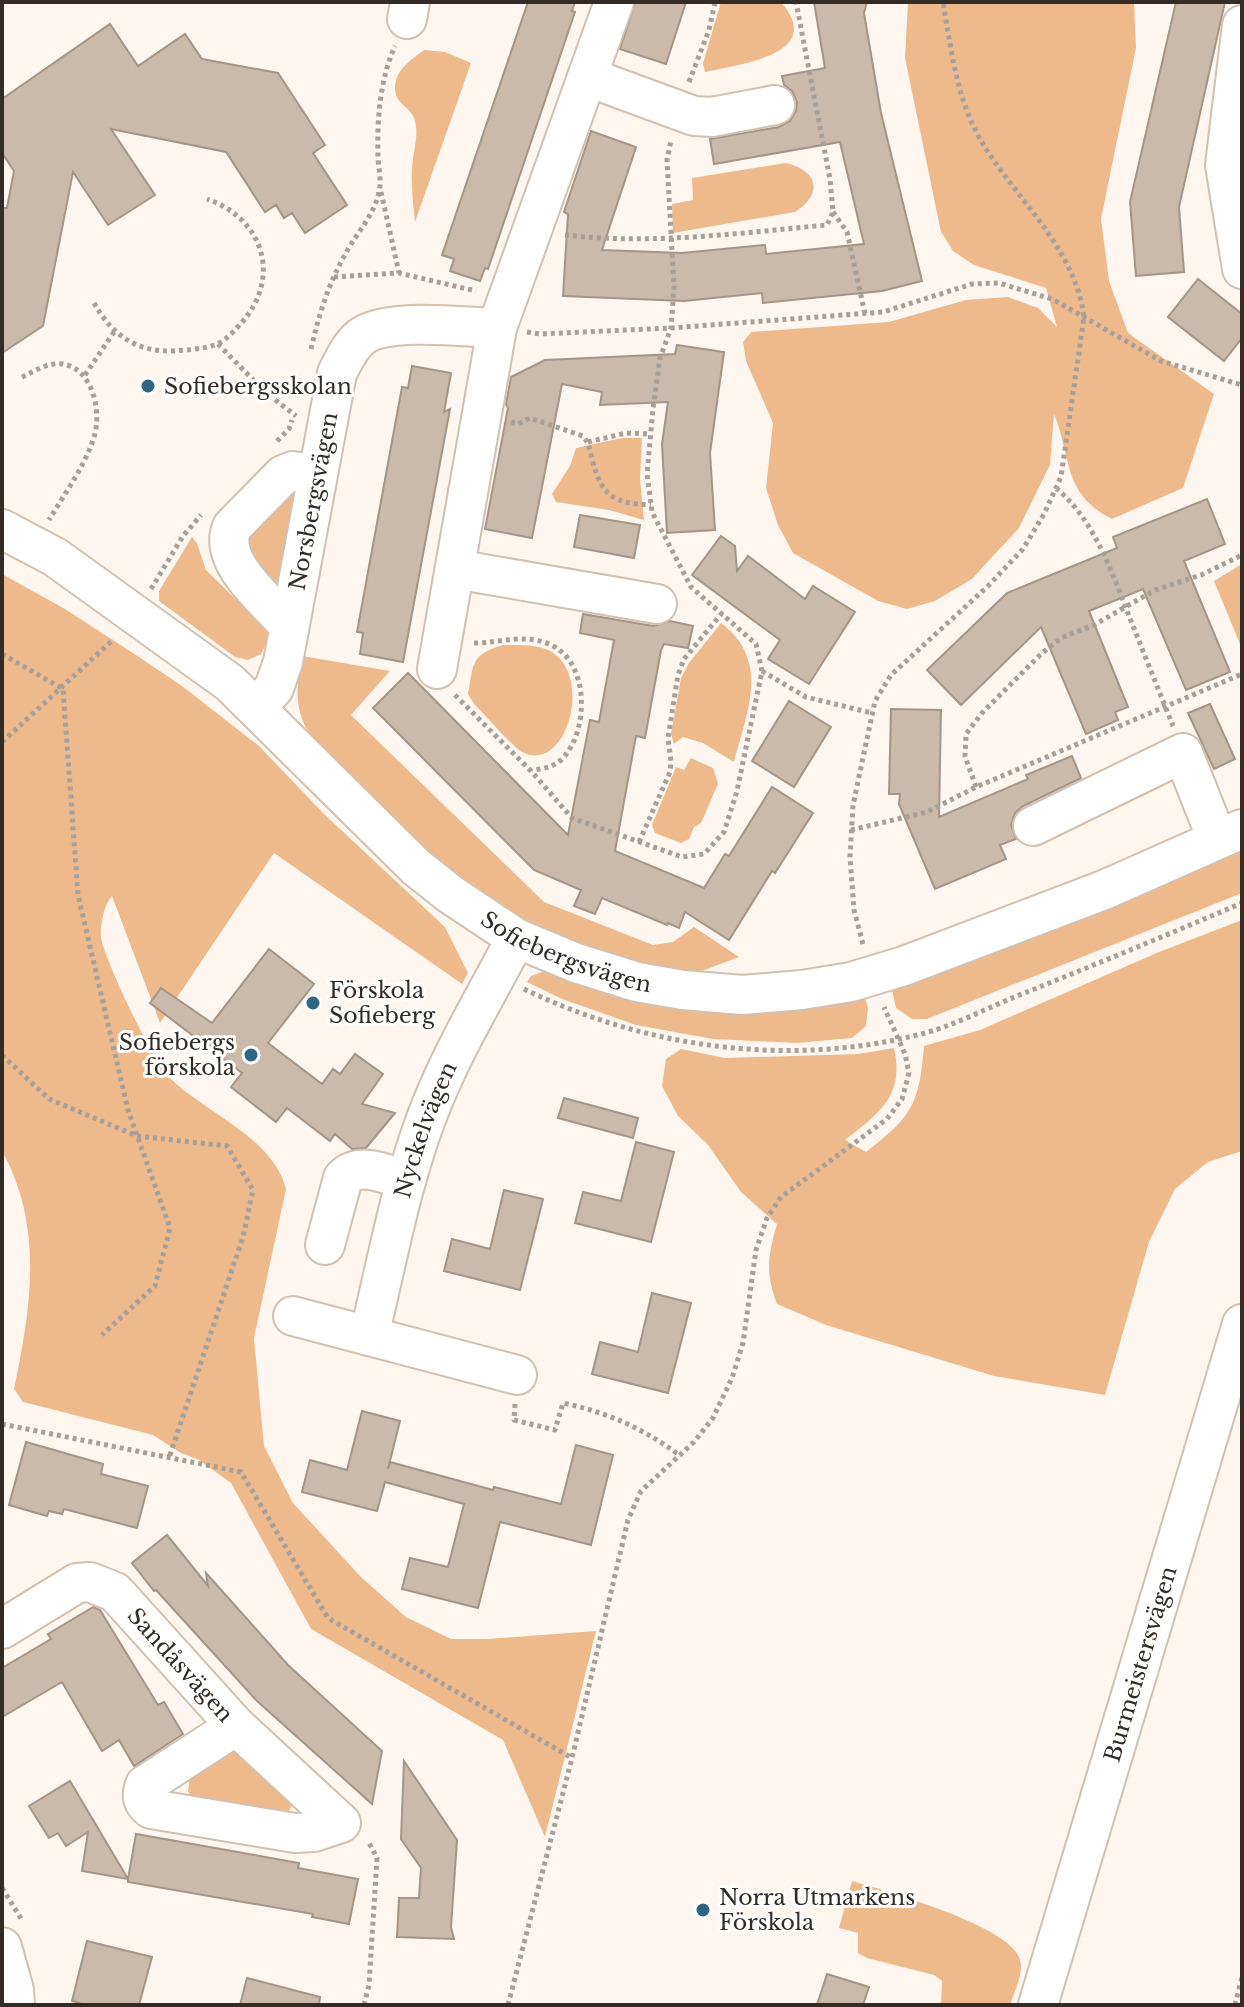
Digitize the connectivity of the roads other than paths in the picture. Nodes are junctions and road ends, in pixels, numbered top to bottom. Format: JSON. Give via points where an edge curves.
{"nodes":[{"id":1,"x":614,"y":2,"type":"edge"},
{"id":2,"x":1242,"y":25,"type":"edge"},
{"id":3,"x":588,"y":77,"type":"junction"},
{"id":4,"x":775,"y":105,"type":"dead end"},
{"id":5,"x":1233,"y":165,"type":"edge"},
{"id":6,"x":1242,"y":269,"type":"edge"},
{"id":7,"x":502,"y":313,"type":"junction"},
{"id":8,"x":317,"y":474,"type":"junction"},
{"id":9,"x":18,"y":537,"type":"edge"},
{"id":10,"x":455,"y":569,"type":"junction"},
{"id":11,"x":657,"y":604,"type":"dead end"},
{"id":12,"x":288,"y":625,"type":"junction"},
{"id":13,"x":439,"y":656,"type":"road end"},
{"id":14,"x":256,"y":708,"type":"junction"},
{"id":15,"x":1033,"y":826,"type":"dead end"},
{"id":16,"x":1229,"y":834,"type":"edge"},
{"id":17,"x":516,"y":938,"type":"junction"},
{"id":18,"x":406,"y":1180,"type":"junction"},
{"id":19,"x":325,"y":1245,"type":"dead end"},
{"id":20,"x":293,"y":1316,"type":"dead end"},
{"id":21,"x":1242,"y":1324,"type":"edge"},
{"id":22,"x":369,"y":1336,"type":"junction"},
{"id":23,"x":517,"y":1375,"type":"road end"},
{"id":24,"x":2,"y":1629,"type":"edge"},
{"id":25,"x":236,"y":1726,"type":"junction"},
{"id":26,"x":2,"y":1947,"type":"edge"},
{"id":27,"x":15,"y":2005,"type":"edge"},
{"id":28,"x":1038,"y":2005,"type":"edge"}],
"edges":[{"from":1,"to":3,"type":"street"},
{"from":2,"to":5,"type":"street"},
{"from":3,"to":4,"type":"street","via":[[694,116]]},
{"from":3,"to":7,"type":"street"},
{"from":5,"to":6,"type":"street"},
{"from":7,"to":8,"type":"street","name":"Norsbergsvägen","via":[[364,335],[337,373]]},
{"from":7,"to":10,"type":"street"},
{"from":8,"to":12,"type":"street","name":"Norsbergsvägen"},
{"from":8,"to":12,"type":"street","via":[[283,475],[227,538],[233,563]]},
{"from":9,"to":14,"type":"street","name":"Sofiebergsvägen","via":[[135,613]]},
{"from":10,"to":11,"type":"street"},
{"from":10,"to":13,"type":"street"},
{"from":12,"to":14,"type":"street","name":"Norsbergsvägen","via":[[274,688]]},
{"from":14,"to":17,"type":"street","name":"Sofiebergsvägen","via":[[416,867]]},
{"from":15,"to":16,"type":"street","via":[[1183,753]]},
{"from":16,"to":17,"type":"street","name":"Sofiebergsvägen","via":[[1104,890],[904,966],[802,990],[742,995],[652,985],[576,963]]},
{"from":17,"to":18,"type":"street","name":"Nyckelvägen","via":[[432,1102]]},
{"from":18,"to":19,"type":"street","via":[[360,1168],[349,1171]]},
{"from":18,"to":22,"type":"street","name":"Nyckelvägen"},
{"from":20,"to":22,"type":"street"},
{"from":21,"to":28,"type":"street","name":"Burmeistersvägen"},
{"from":22,"to":23,"type":"street"},
{"from":24,"to":25,"type":"street","name":"Sandåsvägen","via":[[77,1583],[104,1585]]},
{"from":25,"to":25,"type":"street","name":"Sandåsvägen","via":[[341,1823],[295,1833],[144,1804],[145,1785]]},
{"from":26,"to":27,"type":"street"}]}
